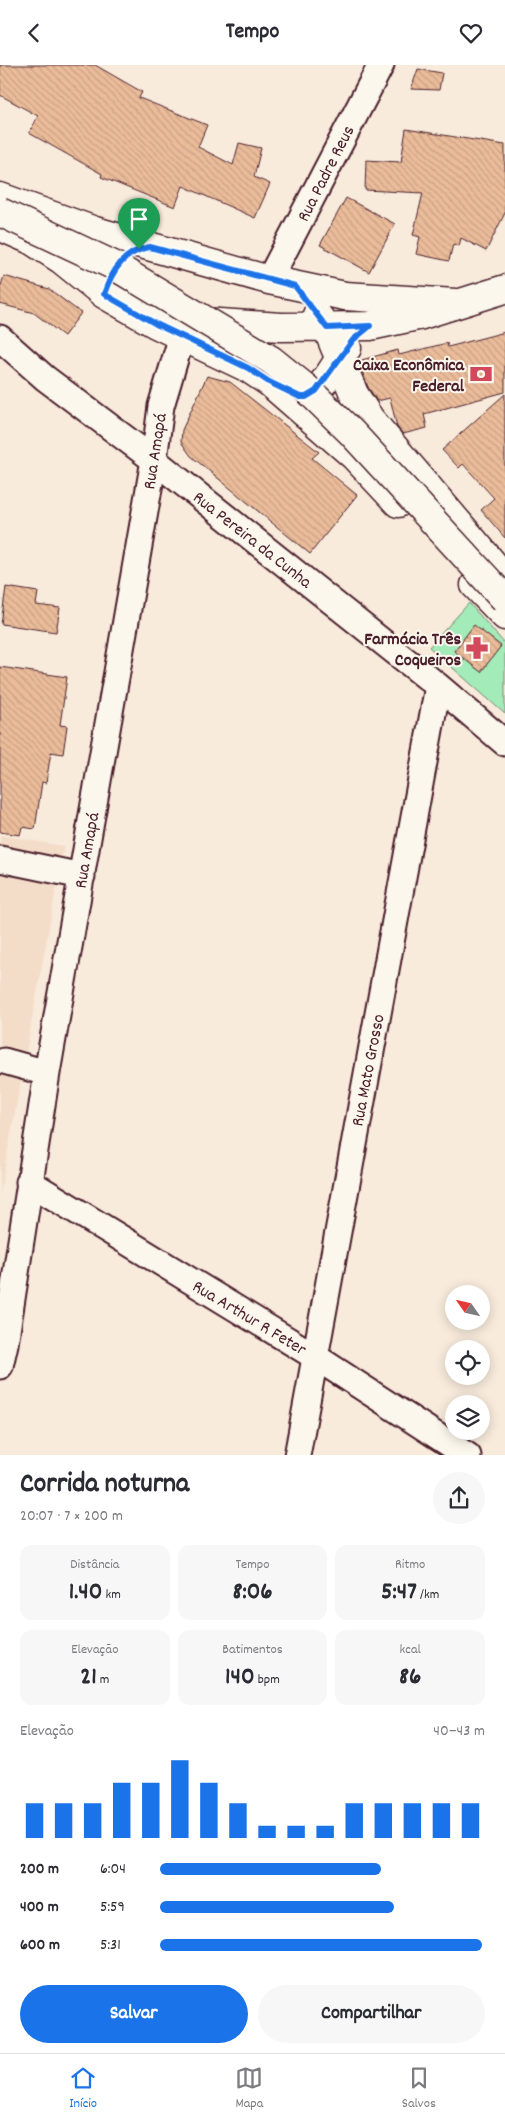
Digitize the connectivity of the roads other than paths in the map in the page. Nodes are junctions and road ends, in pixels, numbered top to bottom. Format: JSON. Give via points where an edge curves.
{"nodes":[{"id":1,"x":381,"y":65,"type":"edge"},
{"id":2,"x":0,"y":197,"type":"edge"},
{"id":3,"x":0,"y":212,"type":"edge"},
{"id":4,"x":0,"y":227,"type":"edge"},
{"id":5,"x":150,"y":247,"type":"junction"},
{"id":6,"x":282,"y":283,"type":"junction"},
{"id":7,"x":505,"y":289,"type":"edge"},
{"id":8,"x":104,"y":294,"type":"junction"},
{"id":9,"x":455,"y":303,"type":"junction"},
{"id":10,"x":140,"y":314,"type":"junction"},
{"id":11,"x":370,"y":326,"type":"junction"},
{"id":12,"x":327,"y":328,"type":"junction"},
{"id":13,"x":182,"y":336,"type":"junction"},
{"id":14,"x":0,"y":337,"type":"edge"},
{"id":15,"x":338,"y":359,"type":"junction"},
{"id":16,"x":269,"y":382,"type":"junction"},
{"id":17,"x":154,"y":460,"type":"junction"},
{"id":18,"x":505,"y":578,"type":"edge"},
{"id":19,"x":505,"y":599,"type":"edge"},
{"id":20,"x":505,"y":617,"type":"edge"},
{"id":21,"x":438,"y":686,"type":"junction"},
{"id":22,"x":505,"y":743,"type":"edge"},
{"id":23,"x":0,"y":859,"type":"edge"},
{"id":24,"x":82,"y":876,"type":"junction"},
{"id":25,"x":4,"y":1061,"type":"dead end"},
{"id":26,"x":47,"y":1073,"type":"junction"},
{"id":27,"x":29,"y":1182,"type":"junction"},
{"id":28,"x":2,"y":1350,"type":"edge"},
{"id":29,"x":314,"y":1356,"type":"junction"},
{"id":30,"x":297,"y":1455,"type":"edge"},
{"id":31,"x":468,"y":1455,"type":"edge"}],
"edges":[{"from":1,"to":6,"type":"street","name":"Rua Padre Reus"},
{"from":2,"to":5,"type":"main road"},
{"from":3,"to":19,"type":"main road","bridge":true,"via":[[113,265],[278,366],[352,433]]},
{"from":4,"to":8,"type":"main road","via":[[31,240]]},
{"from":5,"to":6,"type":"main road"},
{"from":5,"to":8,"type":"main road","via":[[139,249],[121,261],[111,274]]},
{"from":6,"to":9,"type":"main road","via":[[345,296]]},
{"from":6,"to":12,"type":"main road"},
{"from":7,"to":9,"type":"main road"},
{"from":8,"to":10,"type":"main road"},
{"from":9,"to":11,"type":"main road","via":[[422,315]]},
{"from":10,"to":12,"type":"main road","via":[[228,325]]},
{"from":10,"to":13,"type":"main road"},
{"from":11,"to":12,"type":"main road"},
{"from":11,"to":15,"type":"main road"},
{"from":12,"to":15,"type":"main road"},
{"from":13,"to":16,"type":"main road","via":[[248,368]]},
{"from":13,"to":17,"type":"street","name":"Rua Amapá","via":[[161,406]]},
{"from":14,"to":17,"type":"street","name":"Rua Pereira da Cunha","via":[[45,378]]},
{"from":15,"to":16,"type":"main road","via":[[322,384],[306,397],[291,395]]},
{"from":15,"to":18,"type":"main road","via":[[370,419]]},
{"from":16,"to":20,"type":"main road","via":[[354,456]]},
{"from":17,"to":21,"type":"street","name":"Rua Pereira da Cunha"},
{"from":17,"to":24,"type":"street","name":"Rua Amapá"},
{"from":21,"to":22,"type":"street","name":"Rua Pereira da Cunha"},
{"from":21,"to":29,"type":"street","name":"Rua Mato Grosso"},
{"from":23,"to":24,"type":"street"},
{"from":24,"to":26,"type":"street","name":"Rua Amapá"},
{"from":25,"to":26,"type":"street"},
{"from":26,"to":27,"type":"street","name":"Rua Amapá"},
{"from":27,"to":28,"type":"street","name":"Rua Amapá"},
{"from":27,"to":29,"type":"street","name":"Rua Arthur R Feter"},
{"from":29,"to":30,"type":"street","name":"Rua Mato Grosso"},
{"from":29,"to":31,"type":"street","name":"Rua Arthur R Feter"}]}
